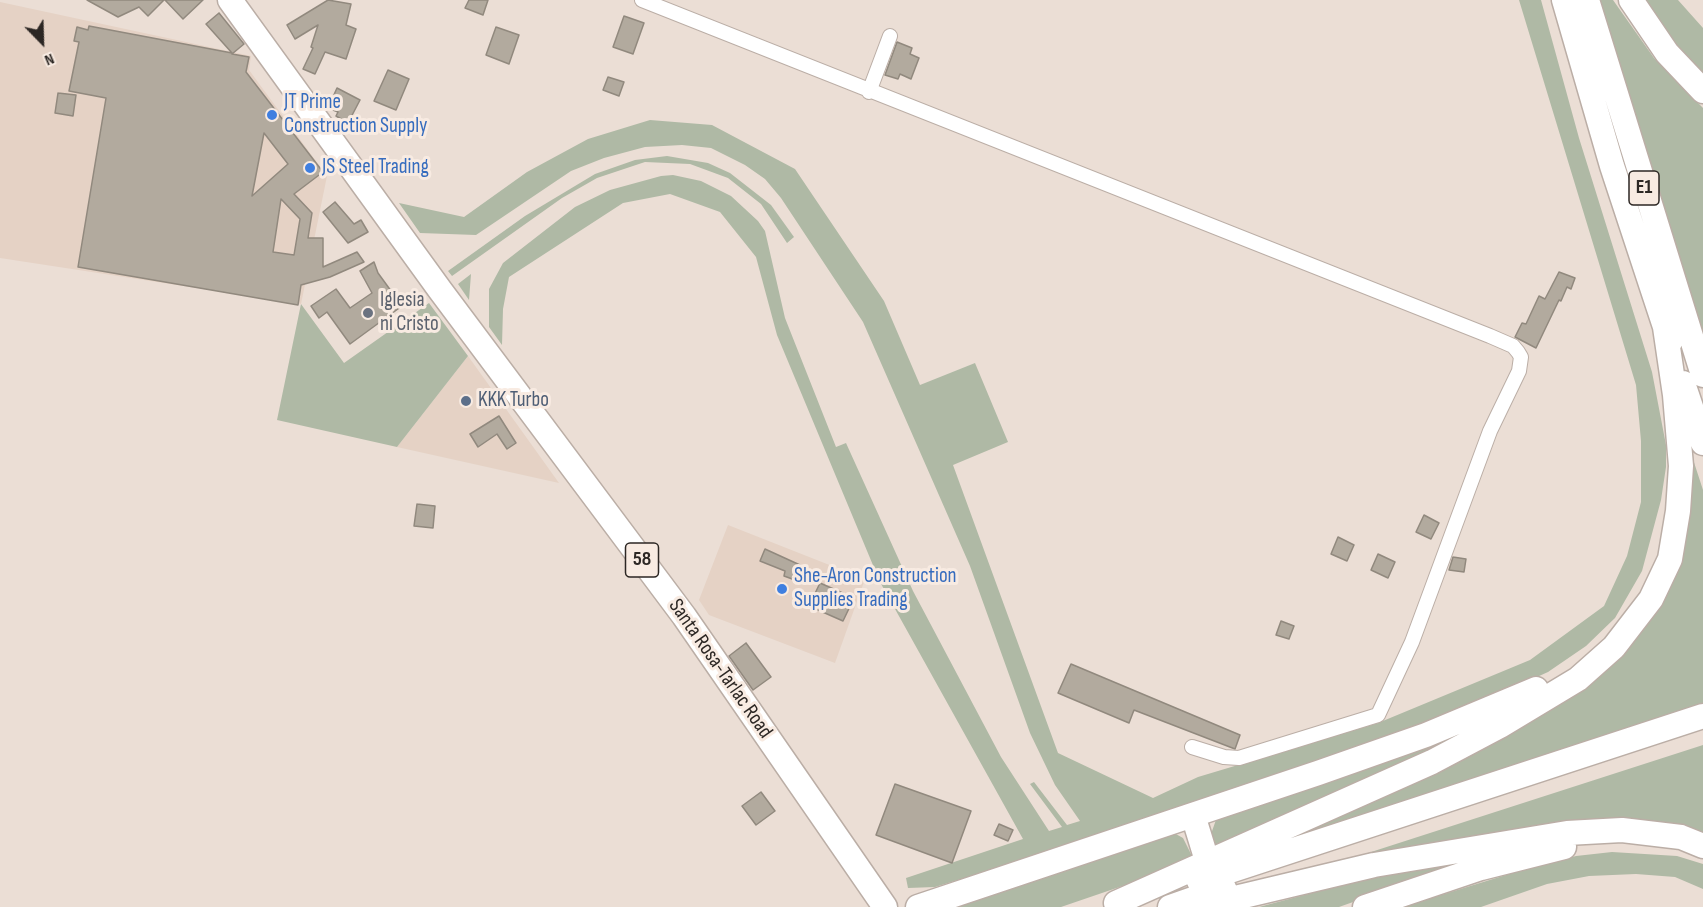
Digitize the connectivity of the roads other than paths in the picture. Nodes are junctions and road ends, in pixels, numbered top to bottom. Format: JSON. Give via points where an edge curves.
{"nodes":[{"id":1,"x":230,"y":0,"type":"edge"},
{"id":2,"x":642,"y":0,"type":"edge"},
{"id":3,"x":1564,"y":0,"type":"edge"},
{"id":4,"x":1587,"y":0,"type":"edge"},
{"id":5,"x":1631,"y":0,"type":"edge"},
{"id":6,"x":890,"y":36,"type":"dead end"},
{"id":7,"x":1703,"y":91,"type":"edge"},
{"id":8,"x":869,"y":92,"type":"junction"},
{"id":9,"x":1665,"y":327,"type":"junction"},
{"id":10,"x":1703,"y":375,"type":"edge"},
{"id":11,"x":1703,"y":443,"type":"edge"},
{"id":12,"x":1614,"y":647,"type":"junction"},
{"id":13,"x":1703,"y":716,"type":"edge"},
{"id":14,"x":1703,"y":731,"type":"edge"},
{"id":15,"x":1192,"y":747,"type":"dead end"},
{"id":16,"x":1193,"y":815,"type":"junction"},
{"id":17,"x":1692,"y":841,"type":"edge"},
{"id":18,"x":1204,"y":851,"type":"dead end"},
{"id":19,"x":1110,"y":905,"type":"edge"},
{"id":20,"x":885,"y":907,"type":"edge"},
{"id":21,"x":918,"y":907,"type":"edge"},
{"id":22,"x":1170,"y":907,"type":"edge"},
{"id":23,"x":1198,"y":907,"type":"edge"},
{"id":24,"x":1365,"y":907,"type":"edge"}],
"edges":[{"from":1,"to":20,"type":"highway","name":"Santa Rosa-Tarlac Road","number":"58","via":[[440,290],[684,616]]},
{"from":2,"to":8,"type":"street"},
{"from":3,"to":9,"type":"highway","number":"E1","via":[[1612,166]]},
{"from":4,"to":10,"type":"highway","number":"E1"},
{"from":5,"to":7,"type":"highway","via":[[1667,53]]},
{"from":6,"to":8,"type":"street"},
{"from":8,"to":15,"type":"street","via":[[1490,336],[1513,346],[1521,357],[1520,371],[1490,430],[1412,642],[1378,715],[1239,758]]},
{"from":9,"to":11,"type":"highway","number":"E1"},
{"from":9,"to":12,"type":"highway","via":[[1676,395],[1678,511],[1670,559],[1650,599]]},
{"from":12,"to":16,"type":"highway","via":[[1521,696],[1426,735]]},
{"from":12,"to":19,"type":"highway","via":[[1578,679],[1432,762]]},
{"from":13,"to":19,"type":"highway","via":[[1186,886]]},
{"from":14,"to":22,"type":"highway"},
{"from":16,"to":18,"type":"highway"},
{"from":16,"to":21,"type":"highway"},
{"from":17,"to":23,"type":"highway","via":[[1622,830],[1567,833],[1374,865]]},
{"from":17,"to":24,"type":"highway","via":[[1574,845],[1481,868]]}]}
